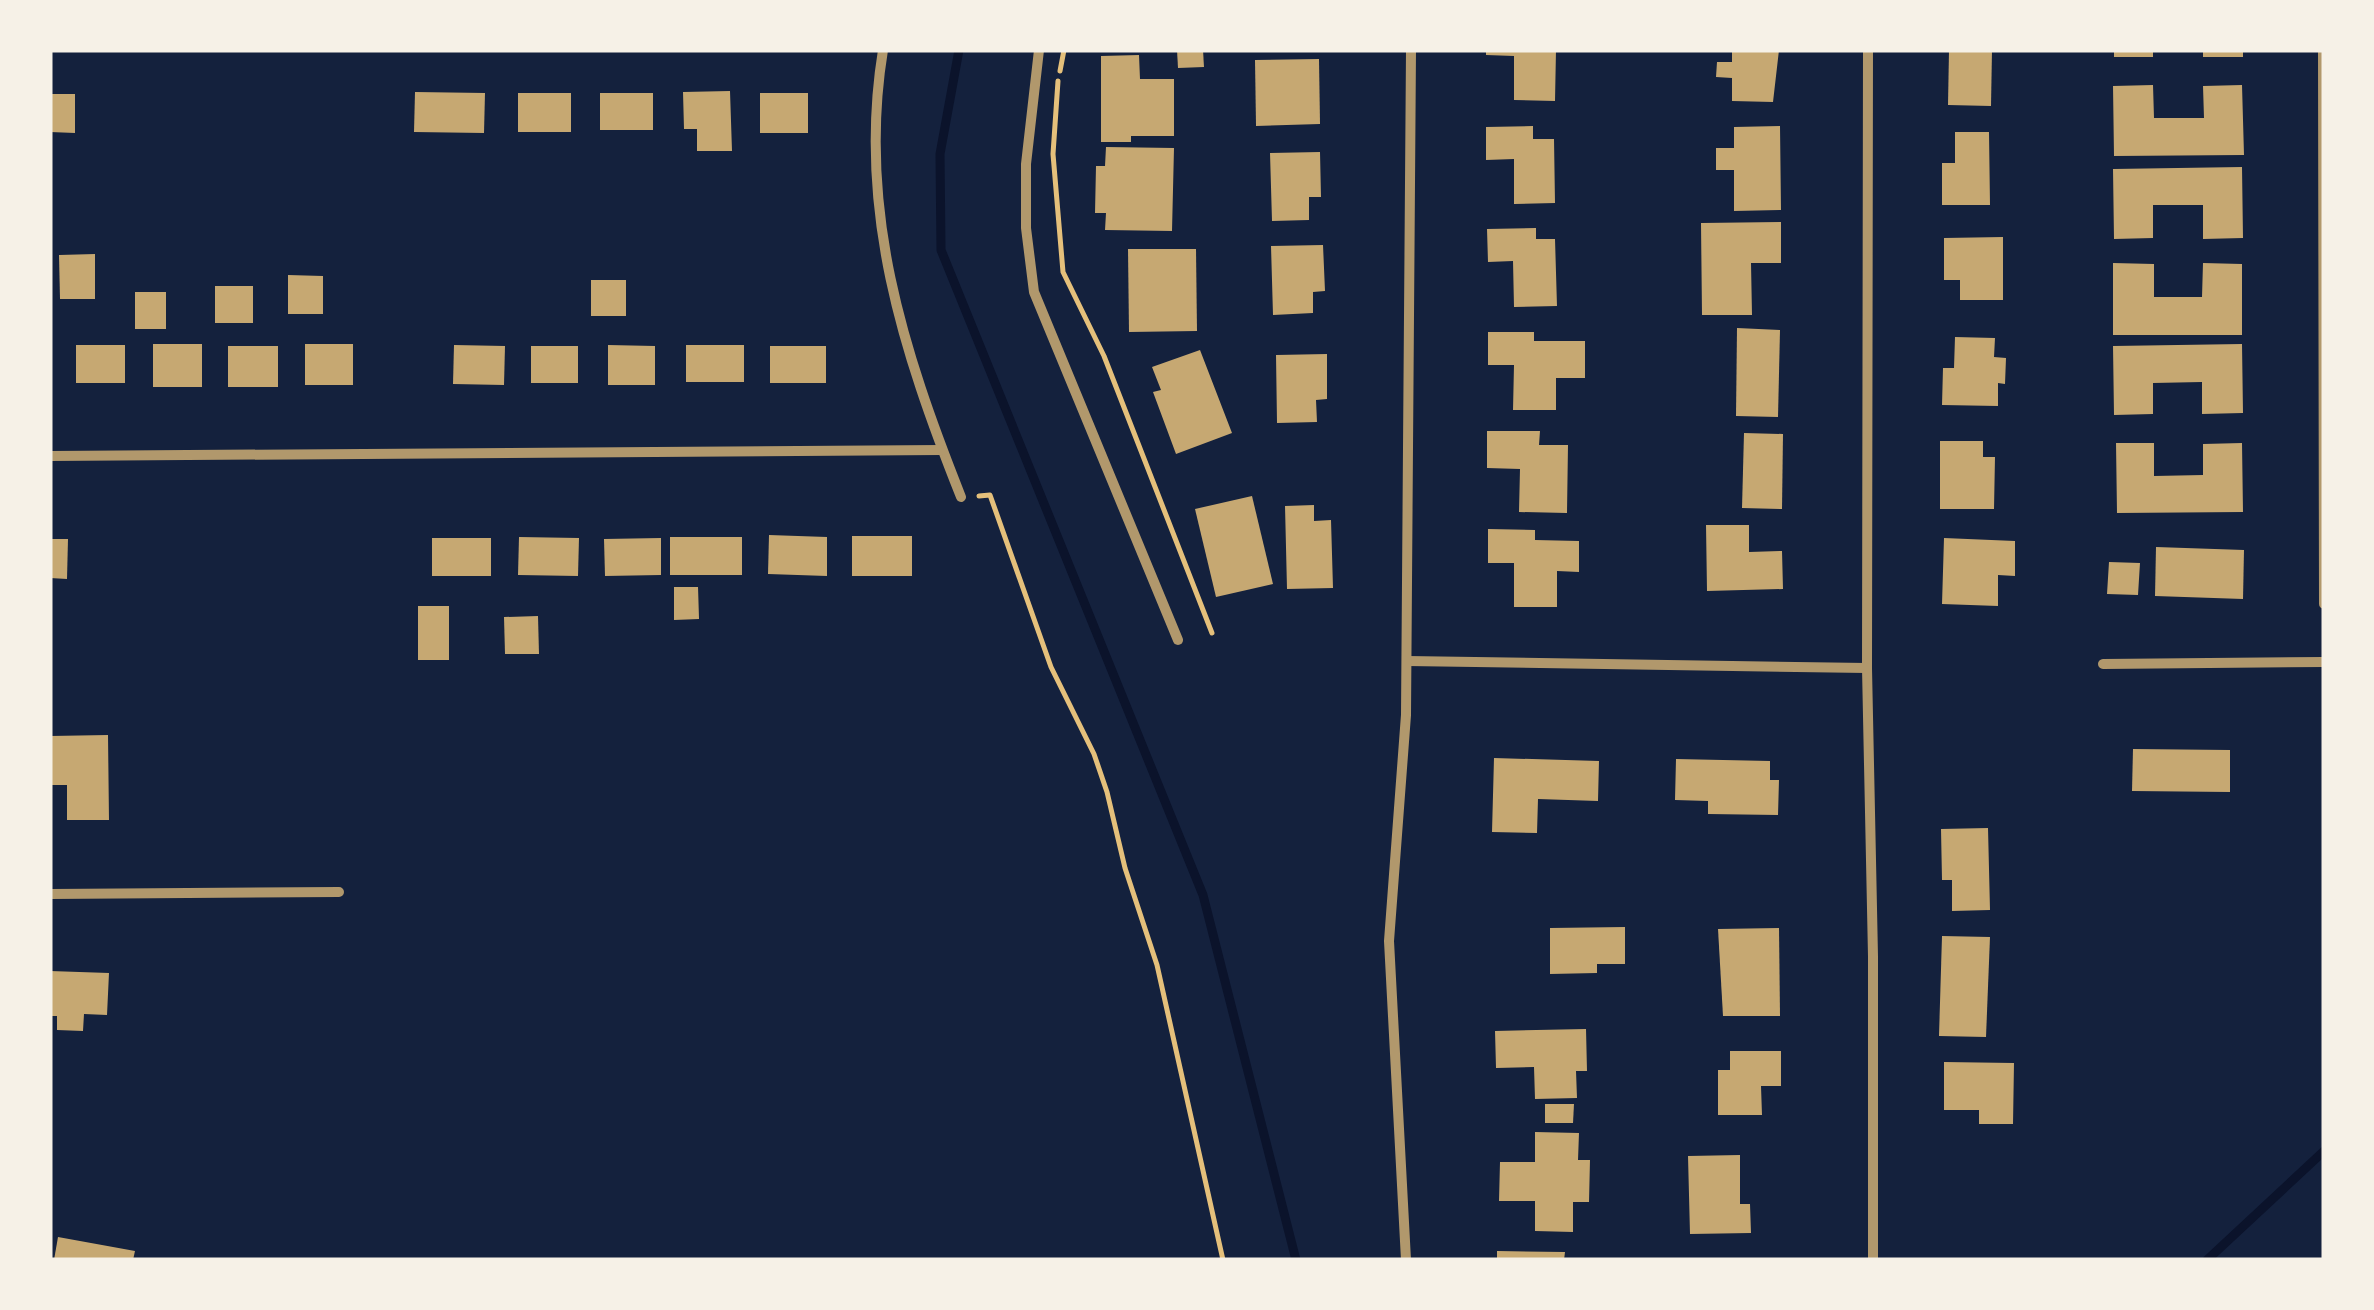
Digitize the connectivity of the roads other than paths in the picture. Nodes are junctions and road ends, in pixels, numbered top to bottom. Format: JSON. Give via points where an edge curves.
{"nodes":[{"id":1,"x":883,"y":50,"type":"edge"},
{"id":2,"x":1039,"y":50,"type":"edge"},
{"id":3,"x":1411,"y":50,"type":"edge"},
{"id":4,"x":1868,"y":50,"type":"edge"},
{"id":5,"x":2323,"y":50,"type":"edge"},
{"id":6,"x":942,"y":450,"type":"junction"},
{"id":7,"x":50,"y":456,"type":"edge"},
{"id":8,"x":961,"y":497,"type":"road end"},
{"id":9,"x":2324,"y":604,"type":"edge"},
{"id":10,"x":1178,"y":640,"type":"dead end"},
{"id":11,"x":1407,"y":661,"type":"junction"},
{"id":12,"x":2324,"y":662,"type":"edge"},
{"id":13,"x":2103,"y":664,"type":"dead end"},
{"id":14,"x":1867,"y":668,"type":"junction"},
{"id":15,"x":339,"y":892,"type":"dead end"},
{"id":16,"x":50,"y":894,"type":"edge"},
{"id":17,"x":1406,"y":1260,"type":"edge"},
{"id":18,"x":1873,"y":1260,"type":"edge"}],
"edges":[{"from":1,"to":6,"type":"street","via":[[873,124],[880,236]]},
{"from":2,"to":10,"type":"street","via":[[1026,164],[1034,292]]},
{"from":3,"to":11,"type":"street"},
{"from":4,"to":14,"type":"street"},
{"from":5,"to":9,"type":"street"},
{"from":6,"to":7,"type":"street"},
{"from":6,"to":8,"type":"street"},
{"from":11,"to":14,"type":"street"},
{"from":11,"to":17,"type":"street","via":[[1388,942]]},
{"from":12,"to":13,"type":"street"},
{"from":14,"to":18,"type":"street"},
{"from":15,"to":16,"type":"street"}]}
